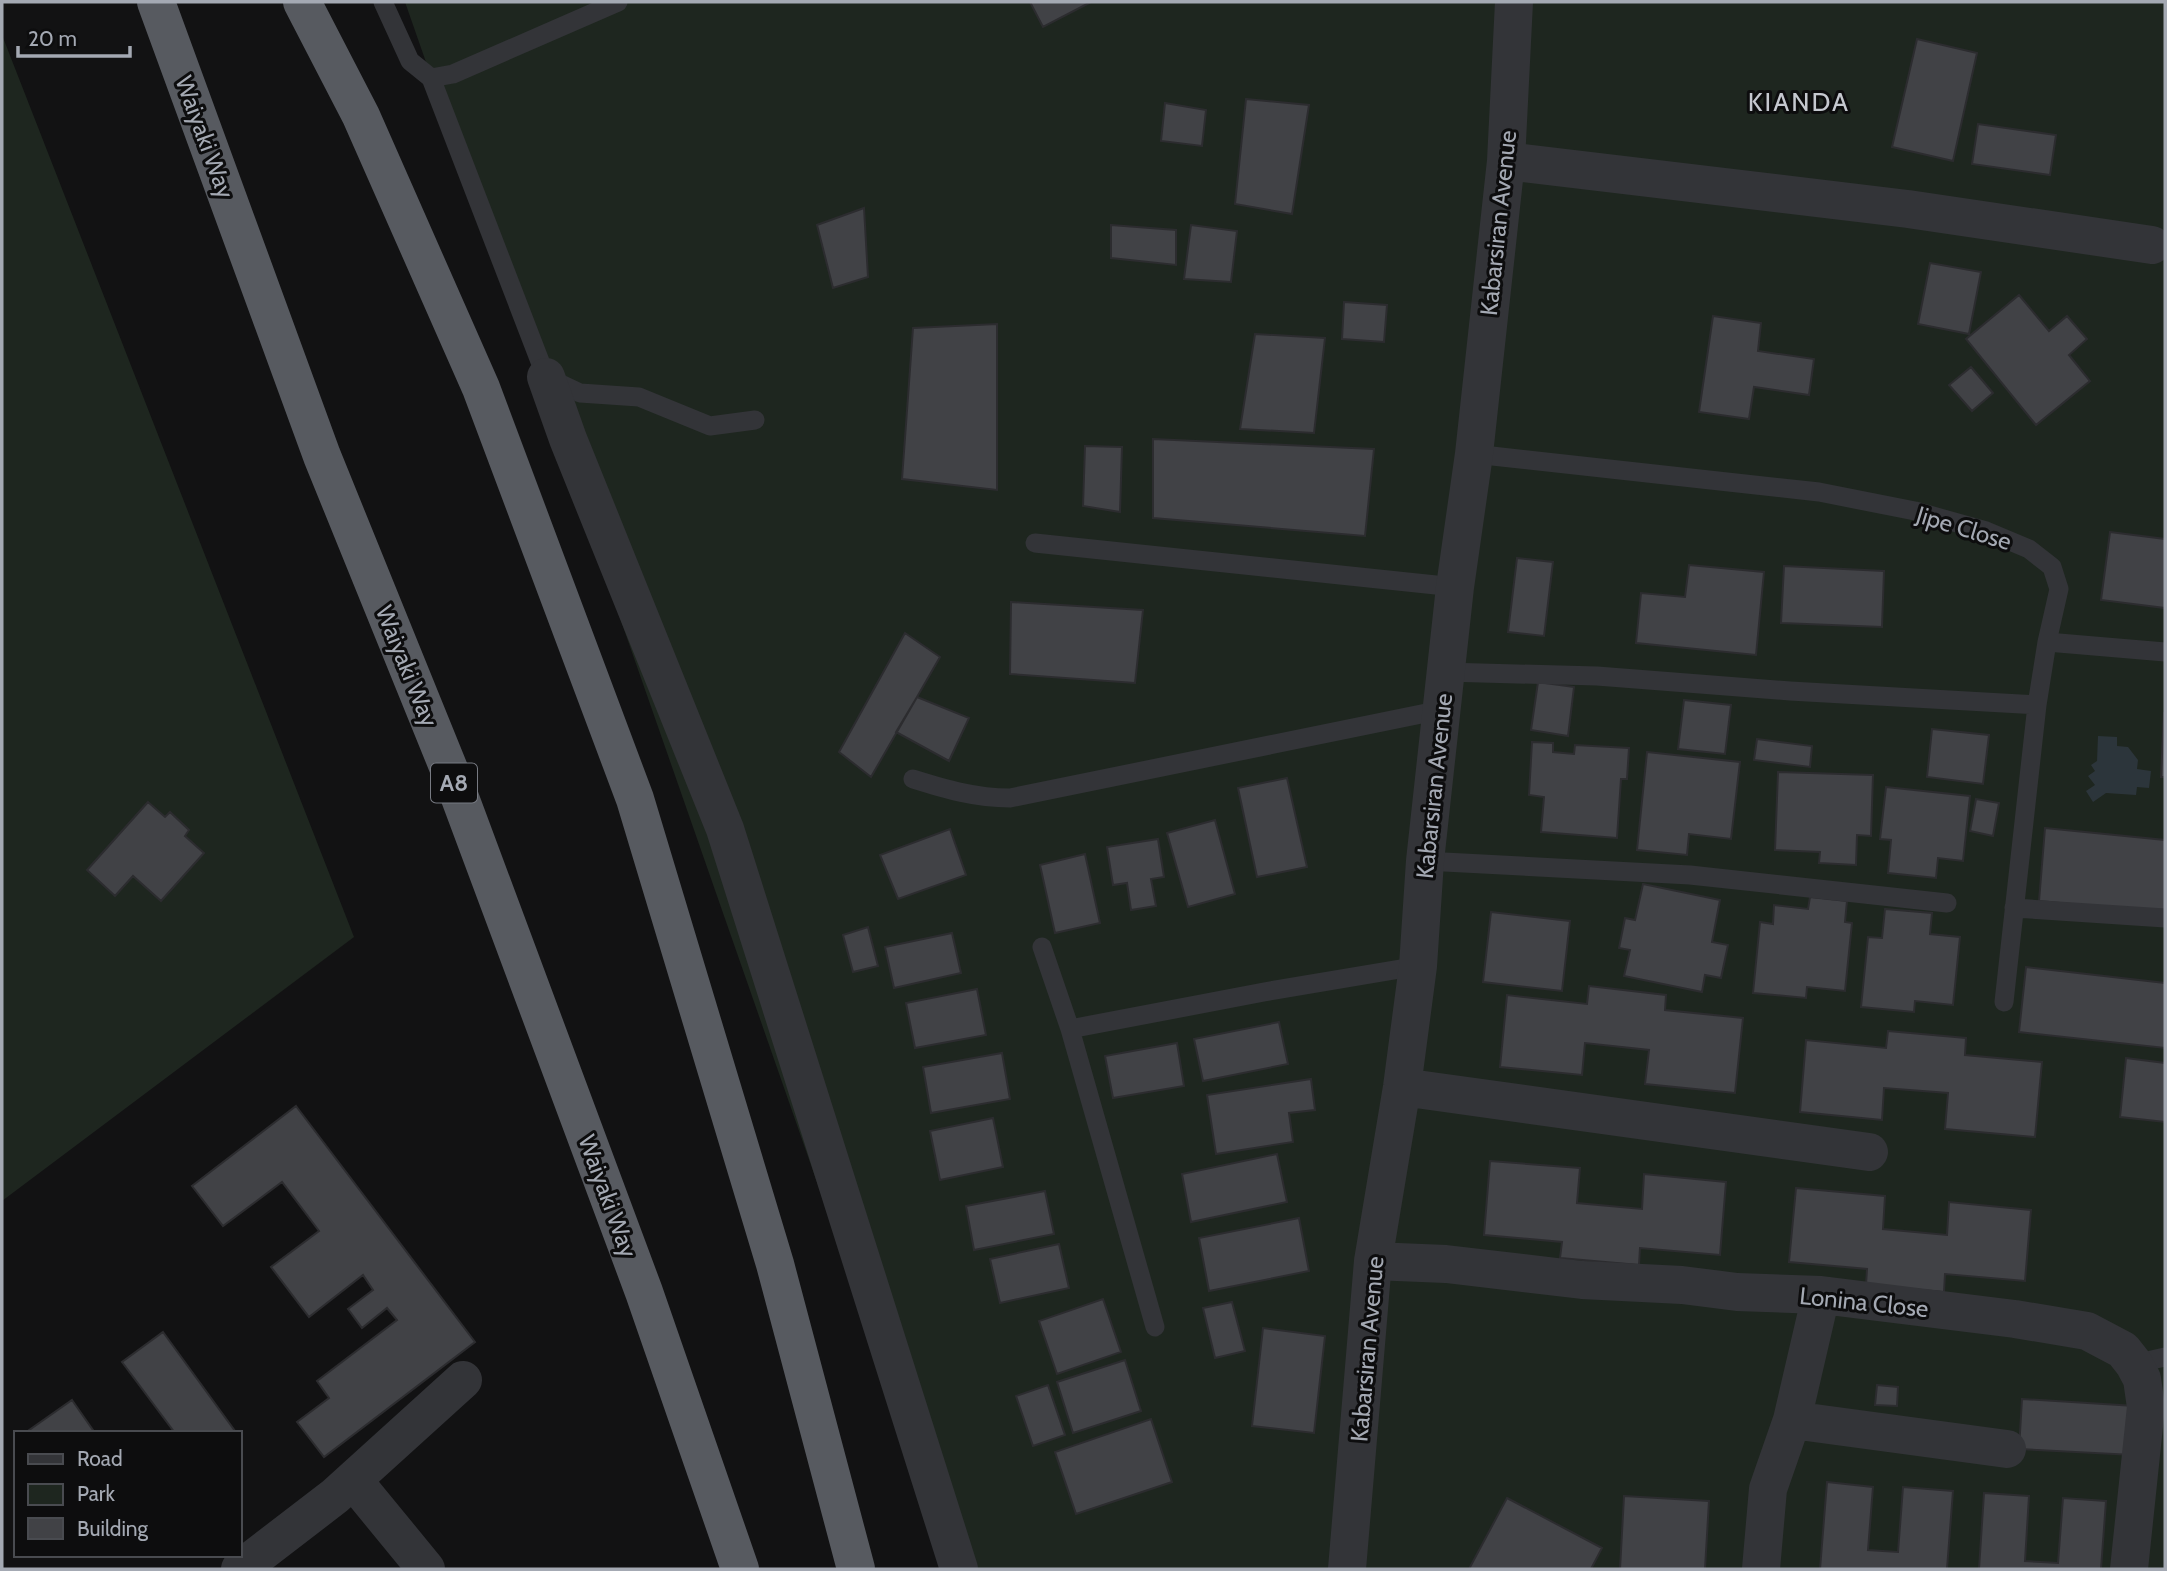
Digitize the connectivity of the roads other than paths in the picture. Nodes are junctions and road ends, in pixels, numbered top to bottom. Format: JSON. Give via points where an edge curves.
{"nodes":[{"id":1,"x":156,"y":2,"type":"edge"},
{"id":2,"x":302,"y":2,"type":"edge"},
{"id":3,"x":383,"y":2,"type":"edge"},
{"id":4,"x":618,"y":2,"type":"edge"},
{"id":5,"x":1514,"y":2,"type":"edge"},
{"id":6,"x":431,"y":78,"type":"junction"},
{"id":7,"x":1506,"y":160,"type":"junction"},
{"id":8,"x":2152,"y":245,"type":"dead end"},
{"id":9,"x":546,"y":377,"type":"junction"},
{"id":10,"x":755,"y":421,"type":"dead end"},
{"id":11,"x":1474,"y":454,"type":"junction"},
{"id":12,"x":1035,"y":542,"type":"dead end"},
{"id":13,"x":1455,"y":587,"type":"junction"},
{"id":14,"x":2047,"y":642,"type":"junction"},
{"id":15,"x":2165,"y":652,"type":"edge"},
{"id":16,"x":1446,"y":672,"type":"junction"},
{"id":17,"x":2036,"y":705,"type":"junction"},
{"id":18,"x":1441,"y":710,"type":"junction"},
{"id":19,"x":913,"y":779,"type":"dead end"},
{"id":20,"x":1425,"y":861,"type":"junction"},
{"id":21,"x":1947,"y":903,"type":"dead end"},
{"id":22,"x":2014,"y":908,"type":"junction"},
{"id":23,"x":2165,"y":918,"type":"edge"},
{"id":24,"x":1042,"y":947,"type":"dead end"},
{"id":25,"x":1419,"y":966,"type":"junction"},
{"id":26,"x":2004,"y":1002,"type":"dead end"},
{"id":27,"x":1070,"y":1030,"type":"junction"},
{"id":28,"x":1402,"y":1087,"type":"junction"},
{"id":29,"x":1869,"y":1152,"type":"dead end"},
{"id":30,"x":1373,"y":1261,"type":"junction"},
{"id":31,"x":1821,"y":1295,"type":"junction"},
{"id":32,"x":1155,"y":1327,"type":"dead end"},
{"id":33,"x":2150,"y":1360,"type":"edge"},
{"id":34,"x":463,"y":1380,"type":"dead end"},
{"id":35,"x":1792,"y":1420,"type":"junction"},
{"id":36,"x":2007,"y":1449,"type":"dead end"},
{"id":37,"x":353,"y":1480,"type":"junction"},
{"id":38,"x":240,"y":1569,"type":"edge"},
{"id":39,"x":426,"y":1569,"type":"edge"},
{"id":40,"x":740,"y":1569,"type":"edge"},
{"id":41,"x":856,"y":1569,"type":"edge"},
{"id":42,"x":959,"y":1569,"type":"edge"},
{"id":43,"x":1347,"y":1569,"type":"edge"},
{"id":44,"x":1761,"y":1569,"type":"edge"},
{"id":45,"x":2129,"y":1569,"type":"edge"}],
"edges":[{"from":1,"to":40,"type":"highway","name":"Waiyaki Way","number":"A8","via":[[322,456],[458,792],[644,1292]]},
{"from":2,"to":41,"type":"highway","via":[[361,116],[481,388],[635,799],[775,1264]]},
{"from":3,"to":6,"type":"lane","via":[[410,61]]},
{"from":4,"to":6,"type":"lane","via":[[453,74]]},
{"from":5,"to":7,"type":"street","name":"Kabarsiran Avenue"},
{"from":6,"to":9,"type":"lane"},
{"from":7,"to":8,"type":"street","via":[[1908,209]]},
{"from":7,"to":11,"type":"street","name":"Kabarsiran Avenue"},
{"from":9,"to":10,"type":"lane","via":[[580,393],[639,397],[710,426]]},
{"from":9,"to":42,"type":"street","via":[[725,829]]},
{"from":11,"to":13,"type":"street","name":"Kabarsiran Avenue"},
{"from":11,"to":14,"type":"lane","name":"Jipe Close","via":[[1819,492],[1986,531],[2029,549],[2052,567],[2059,589]]},
{"from":12,"to":13,"type":"lane"},
{"from":13,"to":16,"type":"street","name":"Kabarsiran Avenue"},
{"from":14,"to":15,"type":"lane"},
{"from":14,"to":17,"type":"lane","name":"Jipe Close"},
{"from":16,"to":17,"type":"lane","via":[[1597,676]]},
{"from":16,"to":18,"type":"street","name":"Kabarsiran Avenue"},
{"from":17,"to":22,"type":"lane","name":"Jipe Close"},
{"from":18,"to":19,"type":"lane","via":[[1010,798],[958,793]]},
{"from":18,"to":20,"type":"street","name":"Kabarsiran Avenue"},
{"from":20,"to":21,"type":"lane","via":[[1690,875]]},
{"from":20,"to":25,"type":"street","name":"Kabarsiran Avenue"},
{"from":22,"to":23,"type":"lane"},
{"from":22,"to":26,"type":"lane","name":"Jipe Close"},
{"from":24,"to":27,"type":"lane"},
{"from":25,"to":27,"type":"lane"},
{"from":25,"to":28,"type":"street","name":"Kabarsiran Avenue"},
{"from":27,"to":32,"type":"lane"},
{"from":28,"to":29,"type":"street"},
{"from":28,"to":30,"type":"street","name":"Kabarsiran Avenue"},
{"from":30,"to":31,"type":"street","name":"Lonina Close"},
{"from":30,"to":43,"type":"street","name":"Kabarsiran Avenue"},
{"from":31,"to":33,"type":"street","name":"Lonina Close","via":[[2087,1331]]},
{"from":31,"to":35,"type":"street"},
{"from":33,"to":45,"type":"street","name":"Lonina Close","via":[[2142,1379],[2146,1407]]},
{"from":34,"to":37,"type":"street"},
{"from":35,"to":36,"type":"street"},
{"from":35,"to":44,"type":"street","via":[[1768,1489]]},
{"from":37,"to":38,"type":"street"},
{"from":37,"to":39,"type":"street"}]}
